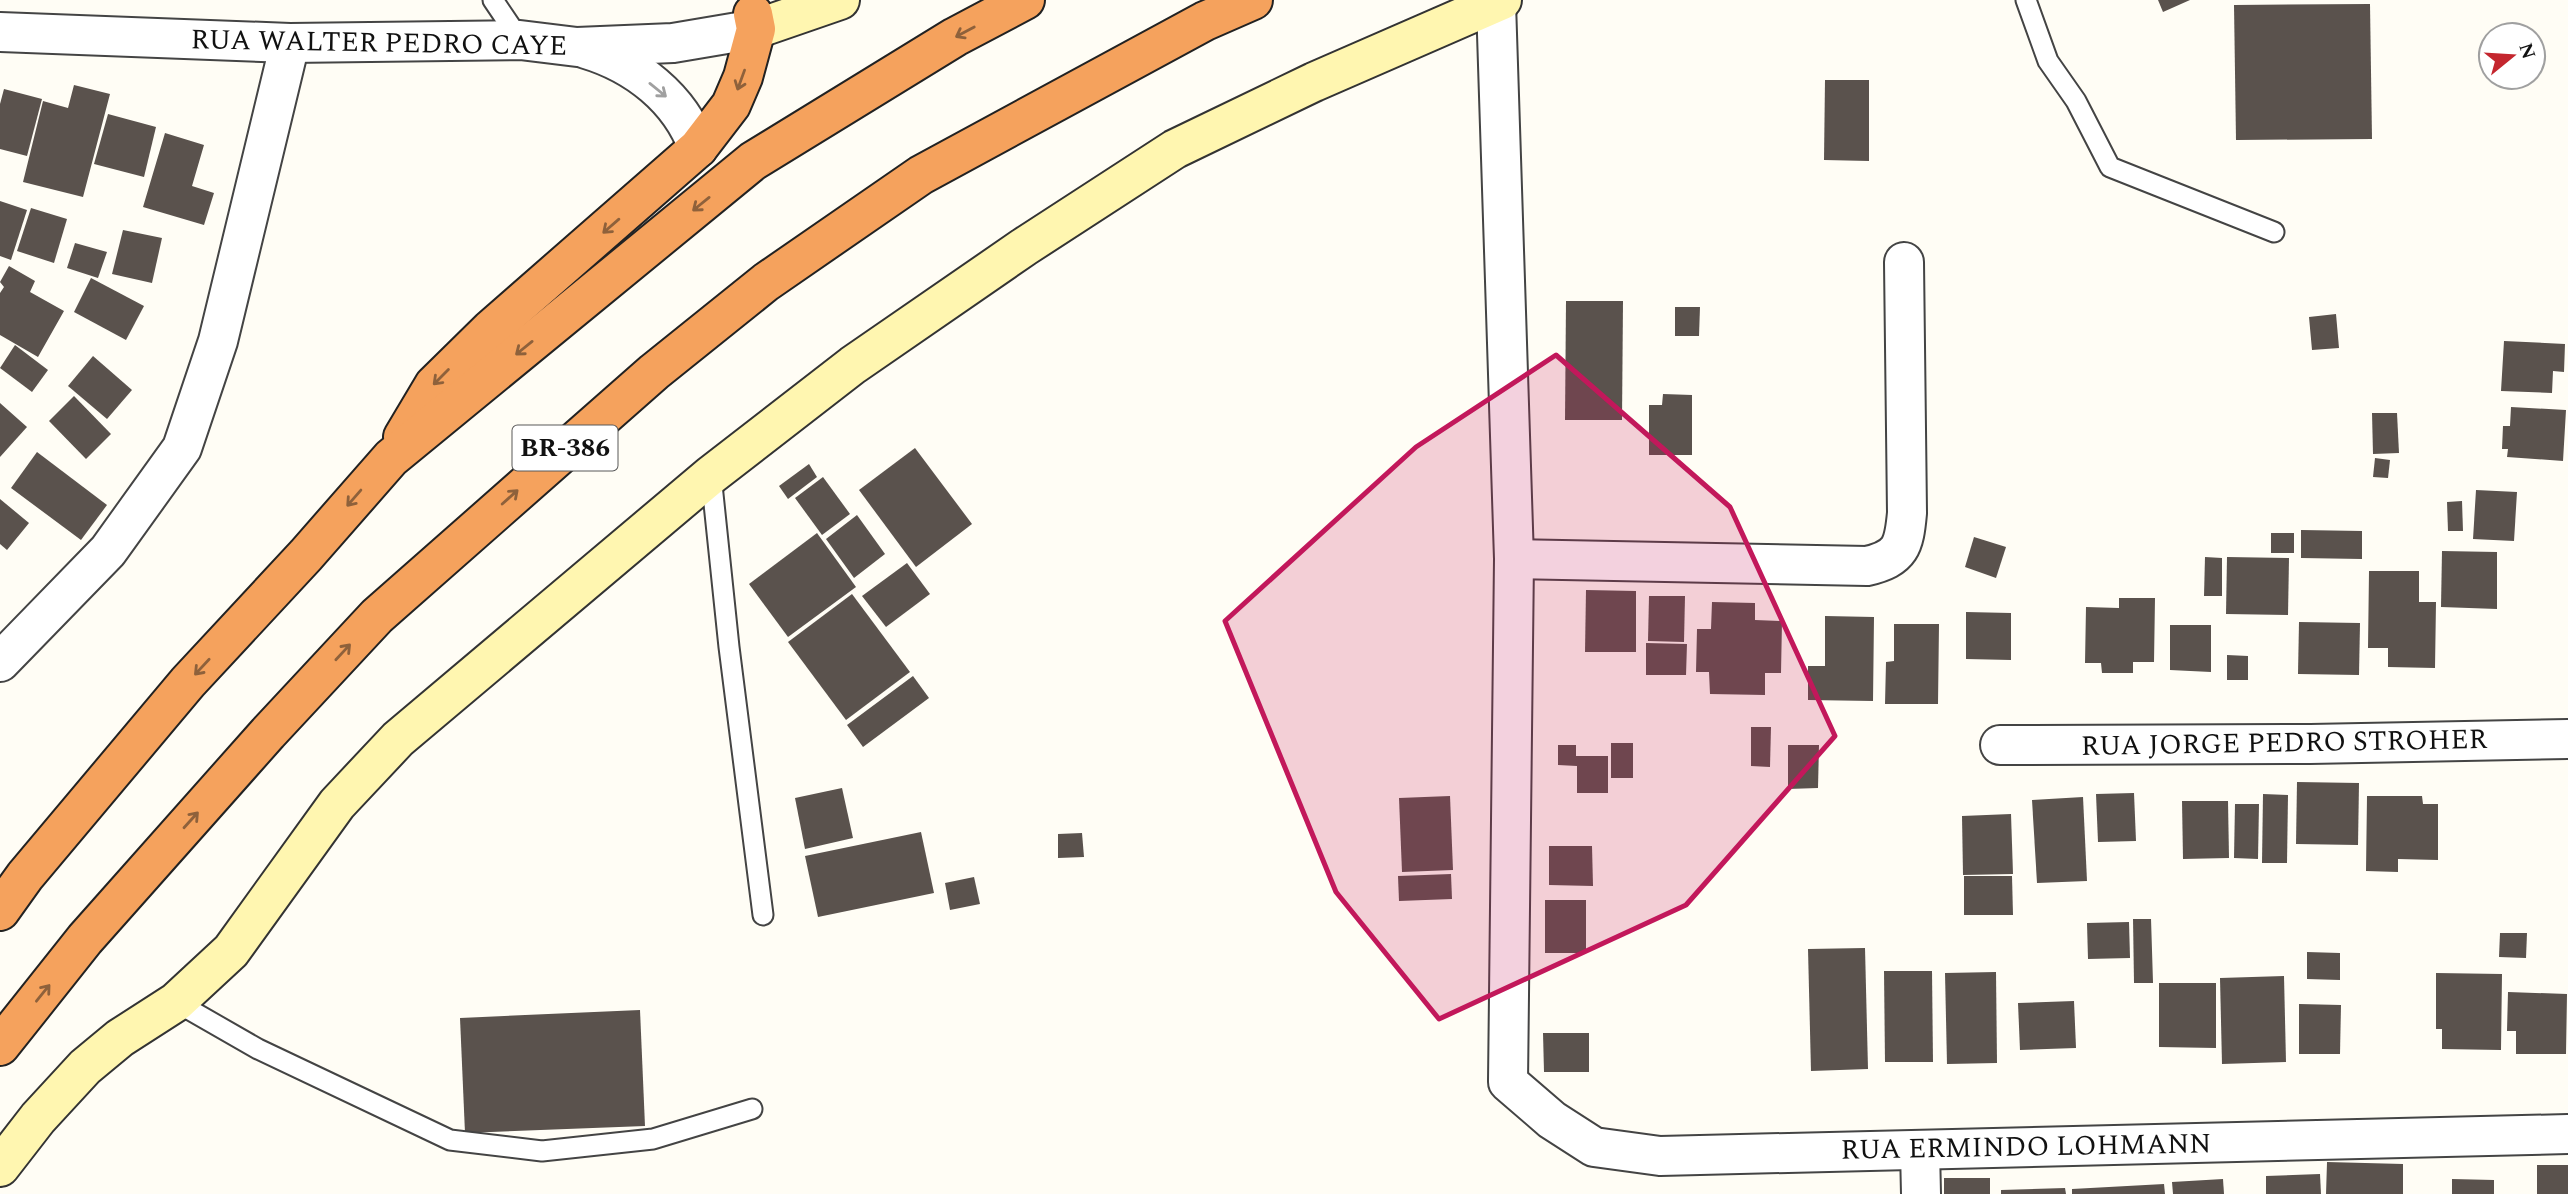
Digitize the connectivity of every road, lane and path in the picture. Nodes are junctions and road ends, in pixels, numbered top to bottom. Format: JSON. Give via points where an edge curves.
{"nodes":[{"id":1,"x":493,"y":0,"type":"edge"},
{"id":2,"x":840,"y":0,"type":"edge"},
{"id":3,"x":1025,"y":0,"type":"edge"},
{"id":4,"x":1253,"y":0,"type":"edge"},
{"id":5,"x":2026,"y":0,"type":"edge"},
{"id":6,"x":1499,"y":1,"type":"edge"},
{"id":7,"x":765,"y":14,"type":"edge"},
{"id":8,"x":0,"y":33,"type":"edge"},
{"id":9,"x":520,"y":40,"type":"junction"},
{"id":10,"x":290,"y":43,"type":"junction"},
{"id":11,"x":578,"y":47,"type":"junction"},
{"id":12,"x":698,"y":148,"type":"junction"},
{"id":13,"x":2274,"y":232,"type":"dead end"},
{"id":14,"x":1904,"y":262,"type":"dead end"},
{"id":15,"x":391,"y":458,"type":"junction"},
{"id":16,"x":711,"y":475,"type":"junction"},
{"id":17,"x":1514,"y":559,"type":"junction"},
{"id":18,"x":0,"y":662,"type":"edge"},
{"id":19,"x":2568,"y":739,"type":"edge"},
{"id":20,"x":2000,"y":745,"type":"dead end"},
{"id":21,"x":0,"y":911,"type":"edge"},
{"id":22,"x":763,"y":915,"type":"dead end"},
{"id":23,"x":176,"y":1002,"type":"junction"},
{"id":24,"x":0,"y":1046,"type":"edge"},
{"id":25,"x":752,"y":1109,"type":"dead end"},
{"id":26,"x":2568,"y":1134,"type":"edge"},
{"id":27,"x":1920,"y":1150,"type":"junction"},
{"id":28,"x":0,"y":1167,"type":"edge"},
{"id":29,"x":1921,"y":1194,"type":"edge"}],
"edges":[{"from":1,"to":9,"type":"lane"},
{"from":2,"to":7,"type":"street"},
{"from":3,"to":15,"type":"highway","one_way":true,"via":[[955,37],[754,161]]},
{"from":24,"to":4,"type":"highway","number":"BR-386","one_way":true,"via":[[85,939],[377,615],[654,372],[766,282],[921,175],[1205,21]]},
{"from":5,"to":13,"type":"lane","via":[[2049,61],[2110,167]]},
{"from":6,"to":16,"type":"street","via":[[1175,149],[853,365]]},
{"from":6,"to":17,"type":"street"},
{"from":7,"to":9,"type":"street","via":[[653,30]]},
{"from":7,"to":11,"type":"street","name":"RUA WALTER PEDRO CAYE","via":[[673,43]]},
{"from":7,"to":12,"type":"highway","one_way":true,"via":[[731,105]]},
{"from":8,"to":10,"type":"street","name":"RUA WALTER PEDRO CAYE"},
{"from":9,"to":10,"type":"street","name":"RUA WALTER PEDRO CAYE"},
{"from":9,"to":11,"type":"street","name":"RUA WALTER PEDRO CAYE"},
{"from":10,"to":18,"type":"street","via":[[218,341],[182,448],[107,551]]},
{"from":11,"to":12,"type":"street","one_way":true,"via":[[609,56],[665,93],[692,131]]},
{"from":12,"to":15,"type":"highway","one_way":true,"via":[[491,329],[434,385]]},
{"from":14,"to":17,"type":"street","via":[[1907,513],[1899,551],[1867,566]]},
{"from":15,"to":21,"type":"highway","one_way":true,"via":[[188,681]]},
{"from":16,"to":22,"type":"lane"},
{"from":16,"to":23,"type":"street","via":[[398,738],[337,804],[231,951]]},
{"from":17,"to":27,"type":"street","name":"RUA ERMINDO LOHMANN","via":[[1508,1082],[1552,1120],[1594,1147],[1660,1156]]},
{"from":19,"to":20,"type":"street","name":"RUA JORGE PEDRO STROHER"},
{"from":23,"to":25,"type":"lane","via":[[258,1049],[450,1140],[542,1151],[653,1139]]},
{"from":23,"to":28,"type":"street","via":[[85,1067]]},
{"from":26,"to":27,"type":"street","name":"RUA ERMINDO LOHMANN"},
{"from":27,"to":29,"type":"street"}]}
